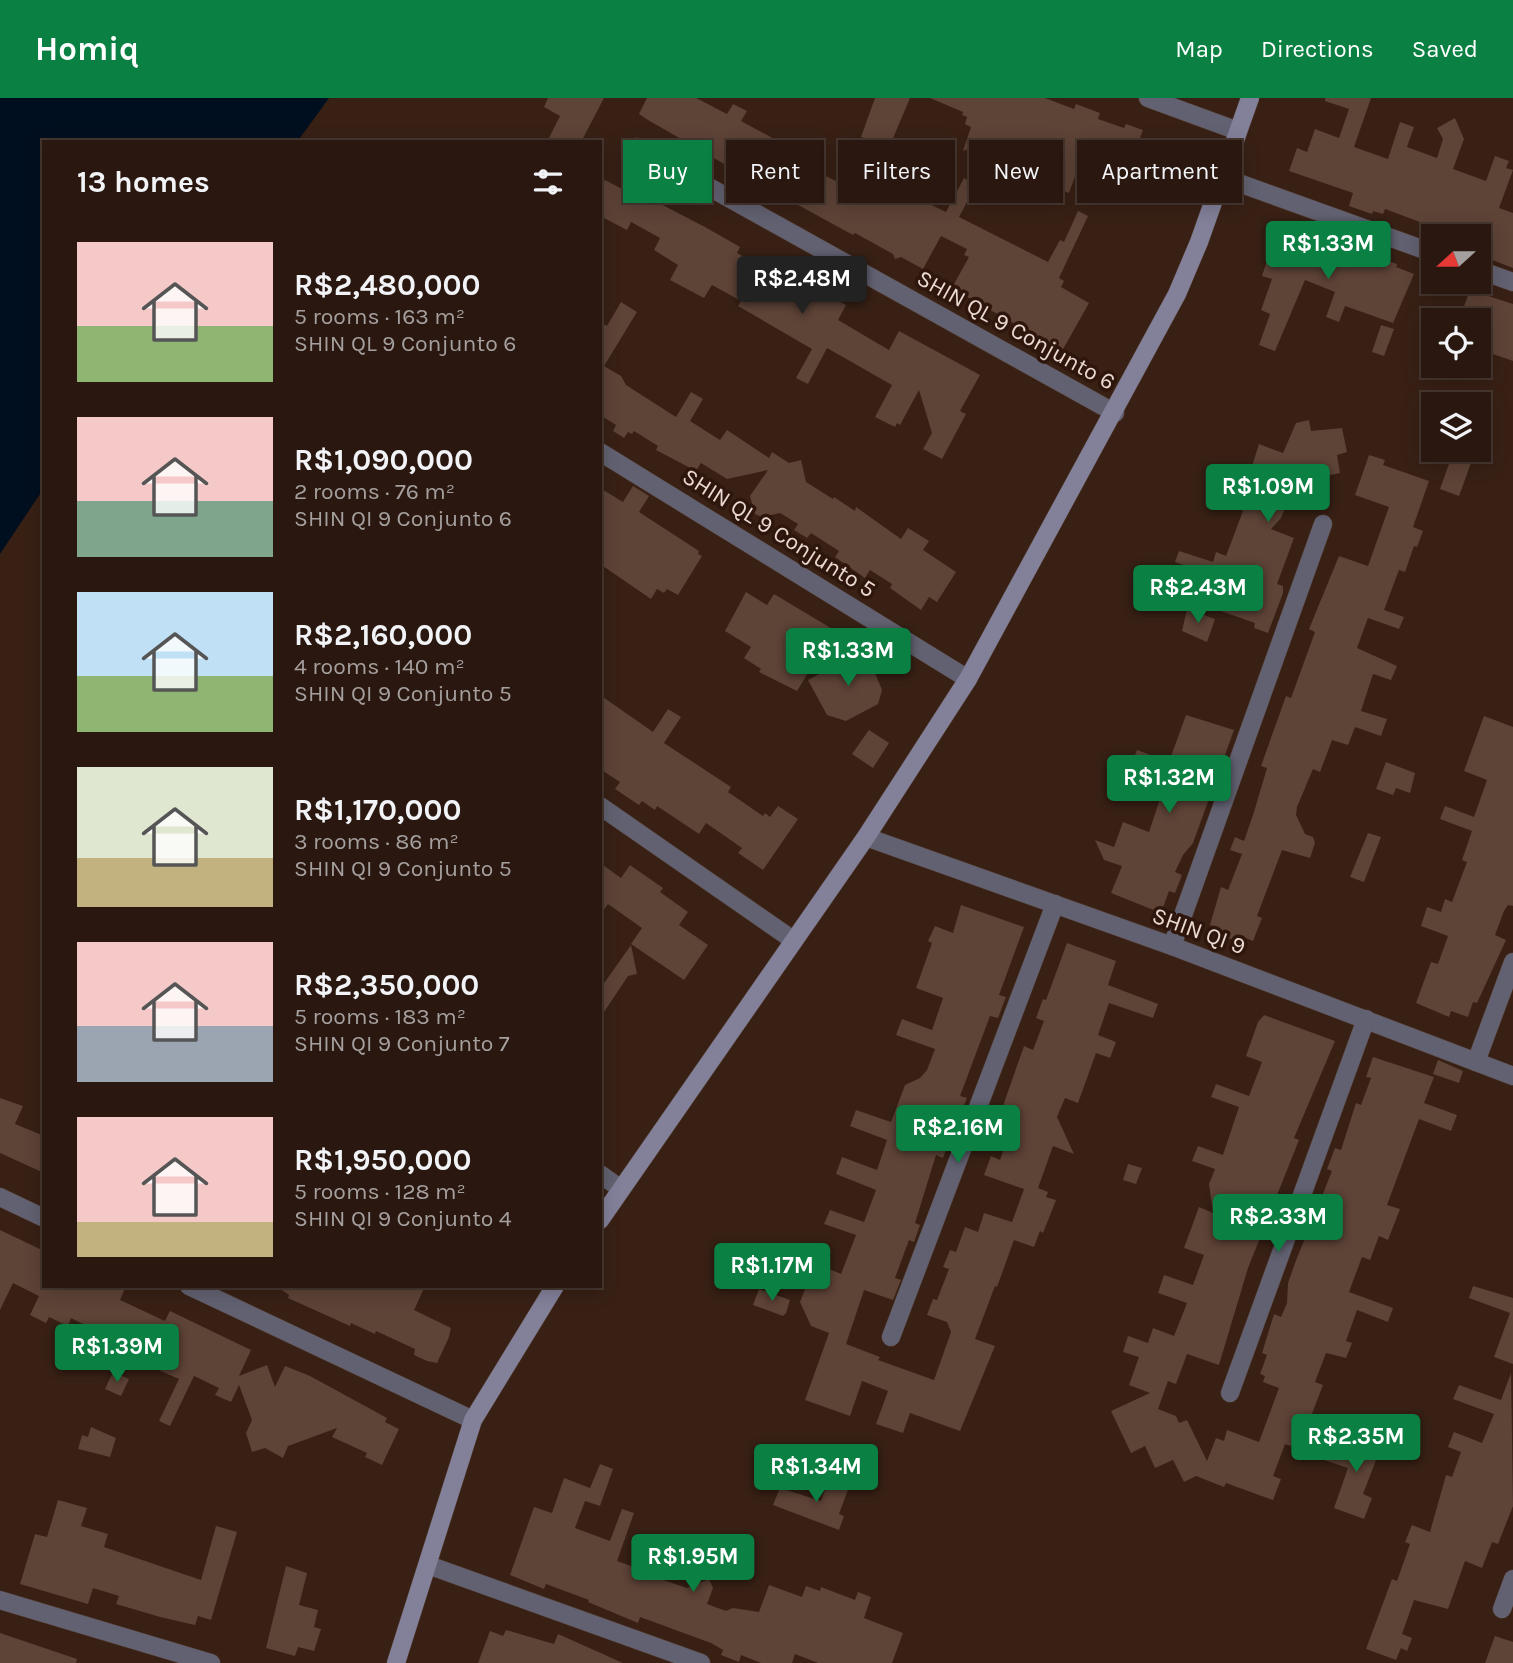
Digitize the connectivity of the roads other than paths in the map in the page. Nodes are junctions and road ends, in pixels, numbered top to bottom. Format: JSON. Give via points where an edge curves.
{"nodes":[{"id":1,"x":1148,"y":98,"type":"edge"},
{"id":2,"x":1250,"y":98,"type":"edge"},
{"id":3,"x":1238,"y":131,"type":"junction"},
{"id":4,"x":1235,"y":140,"type":"edge"},
{"id":5,"x":1242,"y":184,"type":"edge"},
{"id":6,"x":712,"y":189,"type":"edge"},
{"id":7,"x":1212,"y":203,"type":"edge"},
{"id":8,"x":1421,"y":249,"type":"edge"},
{"id":9,"x":1491,"y":274,"type":"edge"},
{"id":10,"x":1513,"y":282,"type":"edge"},
{"id":11,"x":1115,"y":413,"type":"junction"},
{"id":12,"x":602,"y":453,"type":"edge"},
{"id":13,"x":1323,"y":524,"type":"dead end"},
{"id":14,"x":968,"y":679,"type":"junction"},
{"id":15,"x":602,"y":807,"type":"edge"},
{"id":16,"x":866,"y":837,"type":"junction"},
{"id":17,"x":1055,"y":904,"type":"junction"},
{"id":18,"x":793,"y":940,"type":"junction"},
{"id":19,"x":1172,"y":946,"type":"junction"},
{"id":20,"x":1513,"y":962,"type":"edge"},
{"id":21,"x":1366,"y":1019,"type":"junction"},
{"id":22,"x":1476,"y":1062,"type":"junction"},
{"id":23,"x":1513,"y":1076,"type":"edge"},
{"id":24,"x":602,"y":1175,"type":"edge"},
{"id":25,"x":621,"y":1189,"type":"junction"},
{"id":26,"x":0,"y":1197,"type":"edge"},
{"id":27,"x":42,"y":1217,"type":"edge"},
{"id":28,"x":602,"y":1217,"type":"edge"},
{"id":29,"x":193,"y":1288,"type":"edge"},
{"id":30,"x":554,"y":1288,"type":"edge"},
{"id":31,"x":891,"y":1337,"type":"dead end"},
{"id":32,"x":1230,"y":1392,"type":"dead end"},
{"id":33,"x":473,"y":1420,"type":"junction"},
{"id":34,"x":428,"y":1565,"type":"junction"},
{"id":35,"x":1513,"y":1578,"type":"edge"},
{"id":36,"x":0,"y":1600,"type":"edge"},
{"id":37,"x":1502,"y":1609,"type":"dead end"},
{"id":38,"x":211,"y":1663,"type":"edge"},
{"id":39,"x":397,"y":1663,"type":"edge"},
{"id":40,"x":701,"y":1663,"type":"edge"}],
"edges":[{"from":1,"to":3,"type":"street"},
{"from":2,"to":3,"type":"street"},
{"from":3,"to":4,"type":"street"},
{"from":5,"to":8,"type":"street"},
{"from":6,"to":11,"type":"street","name":"SHIN QL 9 Conjunto 6"},
{"from":7,"to":11,"type":"street","via":[[1177,294]]},
{"from":9,"to":10,"type":"street"},
{"from":11,"to":14,"type":"street"},
{"from":12,"to":14,"type":"street","name":"SHIN QL 9 Conjunto 5"},
{"from":13,"to":19,"type":"street"},
{"from":14,"to":16,"type":"street"},
{"from":15,"to":18,"type":"street"},
{"from":16,"to":17,"type":"street","name":"SHIN QI 9"},
{"from":16,"to":18,"type":"street"},
{"from":17,"to":19,"type":"street","name":"SHIN QI 9"},
{"from":17,"to":31,"type":"street"},
{"from":18,"to":25,"type":"street"},
{"from":19,"to":21,"type":"street","name":"SHIN QI 9"},
{"from":20,"to":22,"type":"street"},
{"from":21,"to":22,"type":"street","name":"SHIN QI 9"},
{"from":21,"to":32,"type":"street"},
{"from":22,"to":23,"type":"street","name":"SHIN QI 9"},
{"from":24,"to":25,"type":"street"},
{"from":25,"to":28,"type":"street"},
{"from":26,"to":27,"type":"street"},
{"from":29,"to":33,"type":"street"},
{"from":30,"to":33,"type":"street"},
{"from":33,"to":34,"type":"street"},
{"from":34,"to":39,"type":"street"},
{"from":34,"to":40,"type":"street"},
{"from":35,"to":37,"type":"street"},
{"from":36,"to":38,"type":"street"}]}
